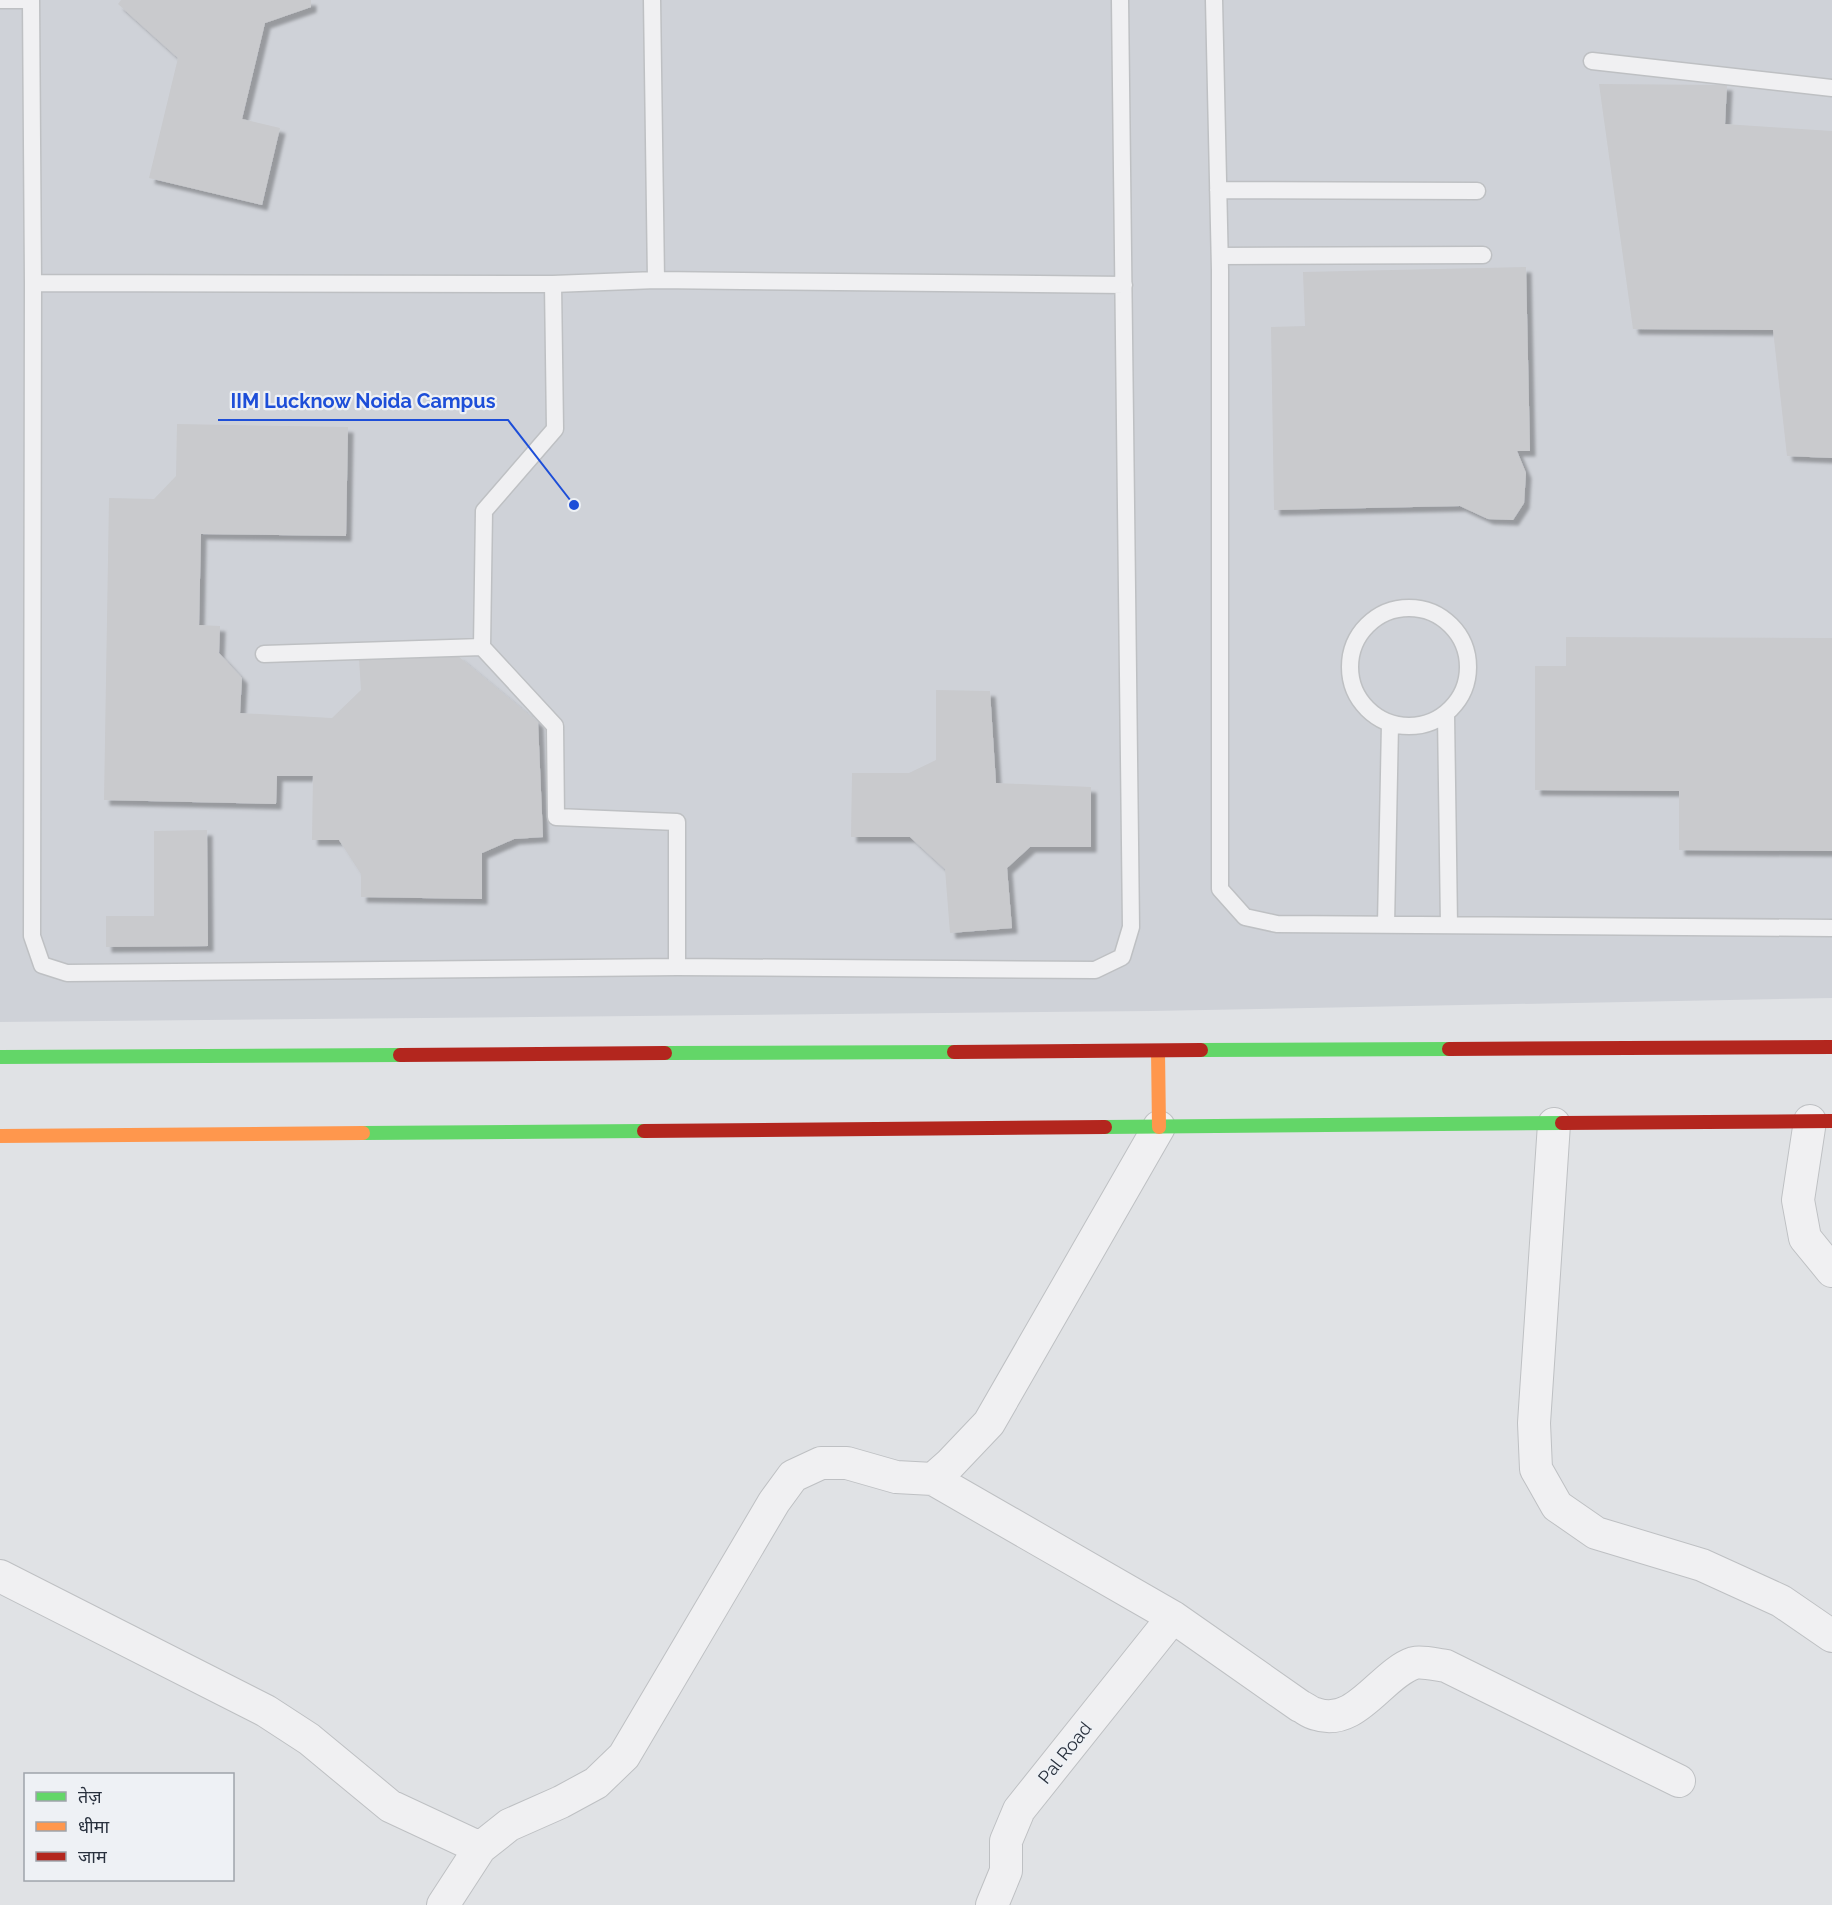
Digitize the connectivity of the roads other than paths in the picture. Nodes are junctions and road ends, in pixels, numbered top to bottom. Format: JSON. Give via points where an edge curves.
{"nodes":[{"id":1,"x":0,"y":0,"type":"edge"},
{"id":2,"x":32,"y":0,"type":"edge"},
{"id":3,"x":652,"y":0,"type":"edge"},
{"id":4,"x":1120,"y":0,"type":"edge"},
{"id":5,"x":1214,"y":0,"type":"edge"},
{"id":6,"x":1592,"y":61,"type":"dead end"},
{"id":7,"x":1832,"y":88,"type":"edge"},
{"id":8,"x":1218,"y":190,"type":"junction"},
{"id":9,"x":1477,"y":191,"type":"dead end"},
{"id":10,"x":1483,"y":255,"type":"dead end"},
{"id":11,"x":1220,"y":256,"type":"junction"},
{"id":12,"x":656,"y":280,"type":"junction"},
{"id":13,"x":33,"y":283,"type":"junction"},
{"id":14,"x":553,"y":284,"type":"junction"},
{"id":15,"x":1124,"y":285,"type":"junction"},
{"id":16,"x":482,"y":647,"type":"junction"},
{"id":17,"x":264,"y":654,"type":"dead end"},
{"id":18,"x":1446,"y":714,"type":"junction"},
{"id":19,"x":1390,"y":724,"type":"junction"},
{"id":20,"x":1386,"y":925,"type":"junction"},
{"id":21,"x":1449,"y":926,"type":"junction"},
{"id":22,"x":1832,"y":928,"type":"edge"},
{"id":23,"x":677,"y":967,"type":"junction"},
{"id":24,"x":1832,"y":1047,"type":"edge"},
{"id":25,"x":1158,"y":1051,"type":"junction"},
{"id":26,"x":0,"y":1057,"type":"edge"},
{"id":27,"x":1821,"y":1121,"type":"edge"},
{"id":28,"x":1554,"y":1124,"type":"junction"},
{"id":29,"x":1159,"y":1127,"type":"junction"},
{"id":30,"x":0,"y":1136,"type":"edge"},
{"id":31,"x":1832,"y":1271,"type":"edge"},
{"id":32,"x":933,"y":1479,"type":"junction"},
{"id":33,"x":0,"y":1576,"type":"edge"},
{"id":34,"x":1173,"y":1617,"type":"junction"},
{"id":35,"x":1832,"y":1636,"type":"edge"},
{"id":36,"x":1679,"y":1781,"type":"dead end"},
{"id":37,"x":480,"y":1848,"type":"junction"},
{"id":38,"x":443,"y":1905,"type":"edge"},
{"id":39,"x":992,"y":1905,"type":"edge"}],
"edges":[{"from":1,"to":2,"type":"lane"},
{"from":2,"to":13,"type":"lane"},
{"from":3,"to":12,"type":"lane"},
{"from":4,"to":15,"type":"lane"},
{"from":5,"to":8,"type":"lane"},
{"from":6,"to":7,"type":"lane"},
{"from":8,"to":9,"type":"lane"},
{"from":8,"to":11,"type":"lane"},
{"from":10,"to":11,"type":"lane"},
{"from":11,"to":20,"type":"lane","via":[[1220,889],[1245,916],[1277,924]]},
{"from":12,"to":14,"type":"lane"},
{"from":12,"to":15,"type":"lane"},
{"from":13,"to":14,"type":"lane"},
{"from":13,"to":23,"type":"lane","via":[[32,936],[42,965],[67,973]]},
{"from":14,"to":16,"type":"lane","via":[[555,429],[483,511]]},
{"from":15,"to":23,"type":"lane","via":[[1131,927],[1122,957],[1095,970]]},
{"from":16,"to":17,"type":"lane"},
{"from":16,"to":23,"type":"lane","via":[[555,726],[556,817],[677,822]]},
{"from":18,"to":19,"type":"lane","via":[[1429,724]]},
{"from":18,"to":19,"type":"lane","via":[[1459,700],[1467,682],[1464,643],[1438,614],[1400,608],[1365,625],[1350,662],[1351,681],[1359,700],[1372,714]]},
{"from":18,"to":21,"type":"lane"},
{"from":19,"to":20,"type":"lane"},
{"from":20,"to":21,"type":"lane"},
{"from":21,"to":22,"type":"lane"},
{"from":24,"to":25,"type":"street"},
{"from":25,"to":26,"type":"street"},
{"from":25,"to":29,"type":"street"},
{"from":27,"to":28,"type":"street"},
{"from":27,"to":31,"type":"street","via":[[1798,1200],[1805,1238]]},
{"from":28,"to":29,"type":"street"},
{"from":28,"to":35,"type":"street","via":[[1534,1423],[1536,1469],[1557,1506],[1596,1533],[1702,1565],[1781,1601]]},
{"from":29,"to":30,"type":"street"},
{"from":29,"to":32,"type":"street","via":[[989,1423]]},
{"from":32,"to":34,"type":"street"},
{"from":32,"to":37,"type":"street","via":[[896,1477],[847,1463],[821,1463],[794,1476],[774,1502],[624,1756],[596,1783],[510,1825]]},
{"from":33,"to":37,"type":"street","via":[[266,1711],[309,1739],[390,1806]]},
{"from":34,"to":36,"type":"street","via":[[1317,1715],[1335,1716],[1354,1709],[1393,1674],[1416,1662],[1446,1666]]},
{"from":34,"to":39,"type":"street","name":"Pal Road","via":[[1019,1810],[1006,1841],[1006,1871]]},
{"from":37,"to":38,"type":"street"}]}
